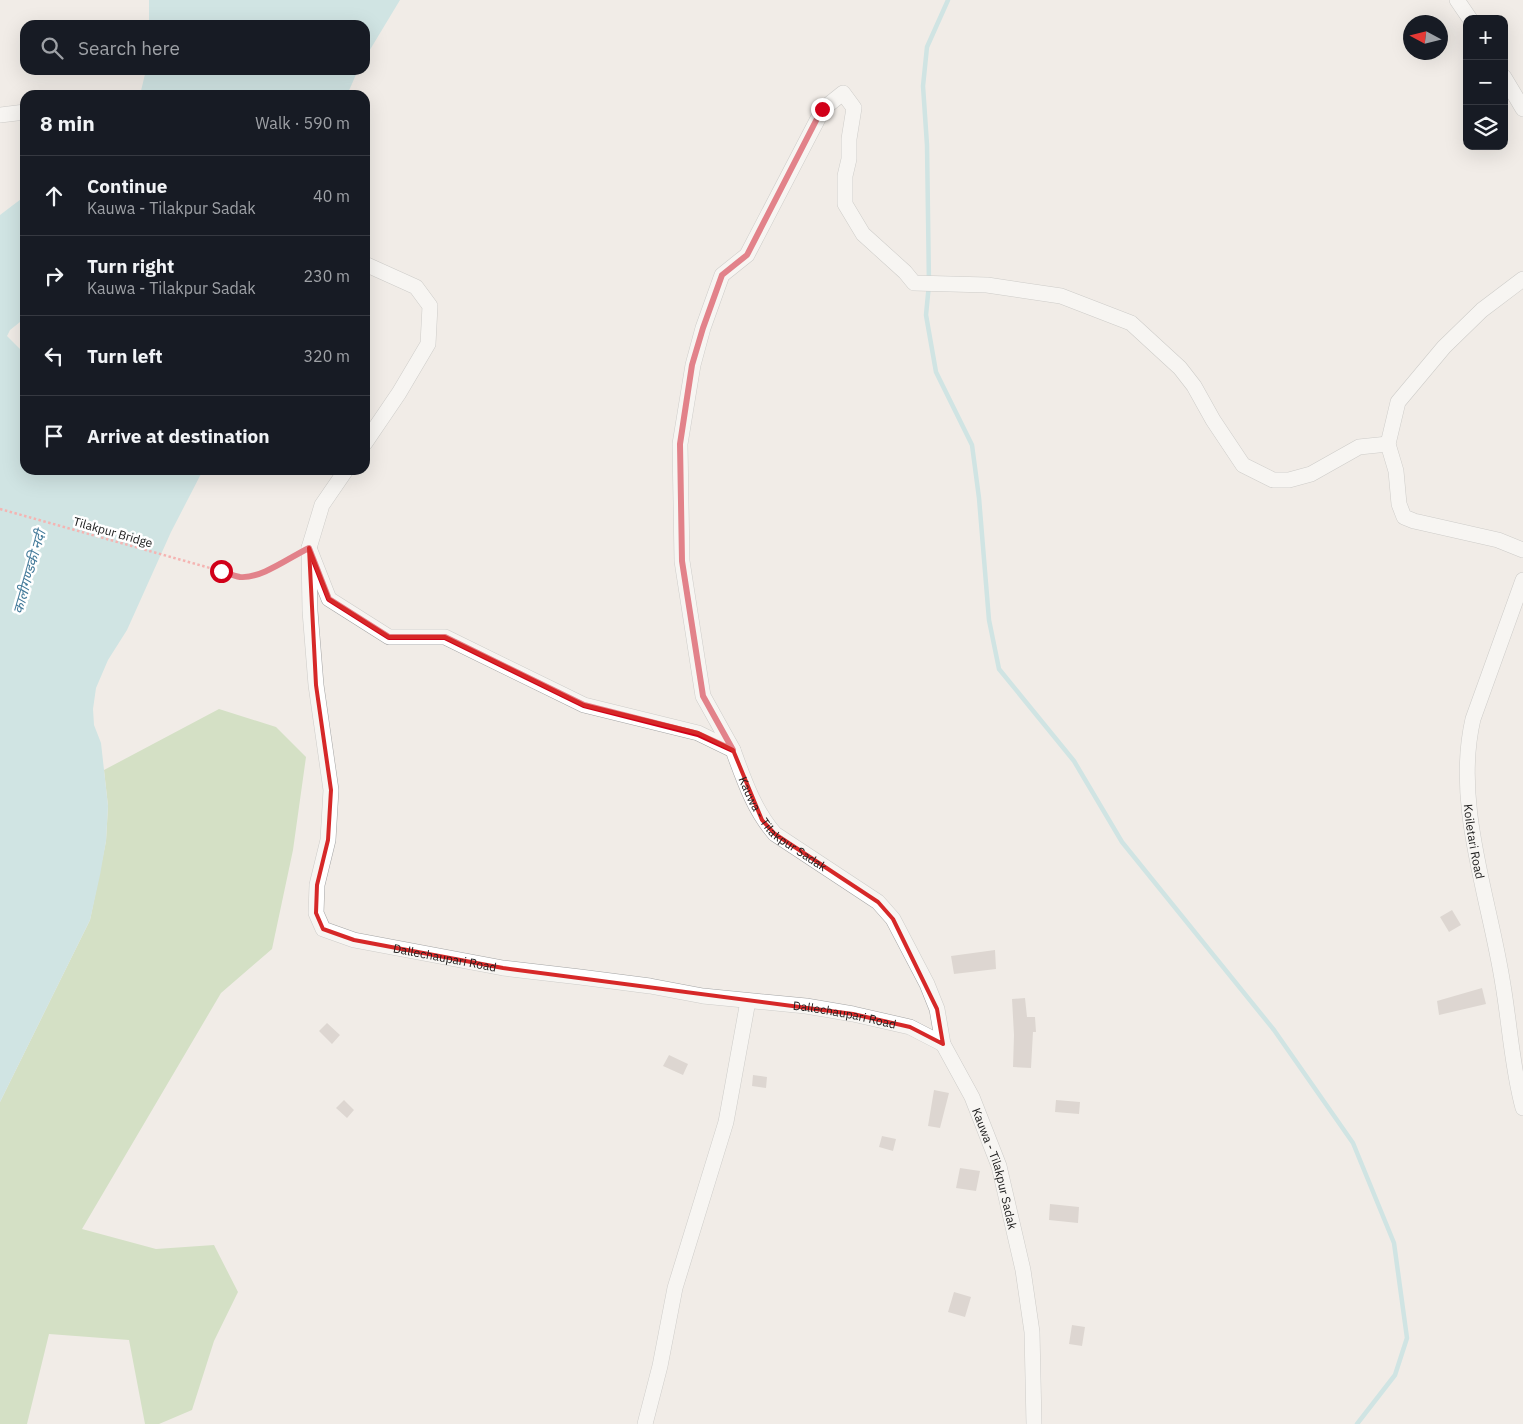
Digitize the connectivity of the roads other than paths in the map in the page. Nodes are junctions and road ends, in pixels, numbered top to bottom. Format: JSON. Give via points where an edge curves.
{"nodes":[{"id":1,"x":1457,"y":0,"type":"edge"},
{"id":2,"x":1467,"y":15,"type":"edge"},
{"id":3,"x":1508,"y":84,"type":"edge"},
{"id":4,"x":1523,"y":109,"type":"edge"},
{"id":5,"x":20,"y":113,"type":"edge"},
{"id":6,"x":0,"y":115,"type":"edge"},
{"id":7,"x":370,"y":266,"type":"edge"},
{"id":8,"x":1523,"y":279,"type":"edge"},
{"id":9,"x":370,"y":436,"type":"edge"},
{"id":10,"x":1388,"y":444,"type":"junction"},
{"id":11,"x":343,"y":475,"type":"edge"},
{"id":12,"x":309,"y":548,"type":"junction"},
{"id":13,"x":1523,"y":550,"type":"edge"},
{"id":14,"x":1523,"y":580,"type":"edge"},
{"id":15,"x":733,"y":750,"type":"junction"},
{"id":16,"x":748,"y":1001,"type":"junction"},
{"id":17,"x":943,"y":1044,"type":"junction"},
{"id":18,"x":1523,"y":1108,"type":"edge"},
{"id":19,"x":645,"y":1424,"type":"edge"},
{"id":20,"x":1034,"y":1424,"type":"edge"}],
"edges":[{"from":1,"to":2,"type":"street"},
{"from":3,"to":4,"type":"street"},
{"from":5,"to":6,"type":"street"},
{"from":7,"to":9,"type":"street","via":[[416,287],[430,306],[428,344]]},
{"from":8,"to":10,"type":"street","via":[[1482,310],[1407,389],[1398,402]]},
{"from":10,"to":13,"type":"street","via":[[1404,517],[1498,540]]},
{"from":10,"to":15,"type":"street","name":"Kauwa - Tilakpur Sadak","via":[[1359,447],[1311,474],[1289,480],[1272,480],[1243,465],[1180,368],[1131,323],[1061,296],[987,284],[914,283],[863,234],[845,204],[845,176],[850,159],[854,108],[843,93],[822,109],[747,255],[722,275],[692,365],[680,444],[682,561],[703,696]]},
{"from":11,"to":12,"type":"street","name":"Dallechaupari Road","via":[[322,505]]},
{"from":12,"to":15,"type":"street","via":[[329,599],[389,637],[445,637],[584,705],[698,734]]},
{"from":12,"to":16,"type":"street","name":"Dallechaupari Road","via":[[316,685],[331,790],[328,840],[317,885],[316,913],[324,929],[354,940],[502,968]]},
{"from":14,"to":18,"type":"street","name":"Koiletari Road","via":[[1473,718],[1468,742],[1471,824],[1503,984],[1515,1077]]},
{"from":15,"to":17,"type":"street","name":"Kauwa - Tilakpur Sadak","via":[[762,820],[775,834],[878,902],[893,919],[938,1009]]},
{"from":16,"to":17,"type":"street","name":"Dallechaupari Road","via":[[853,1014],[910,1027]]},
{"from":16,"to":19,"type":"street","via":[[726,1122],[675,1288]]},
{"from":17,"to":20,"type":"street","name":"Kauwa - Tilakpur Sadak","via":[[972,1097],[999,1166],[1024,1270],[1032,1332]]}]}
